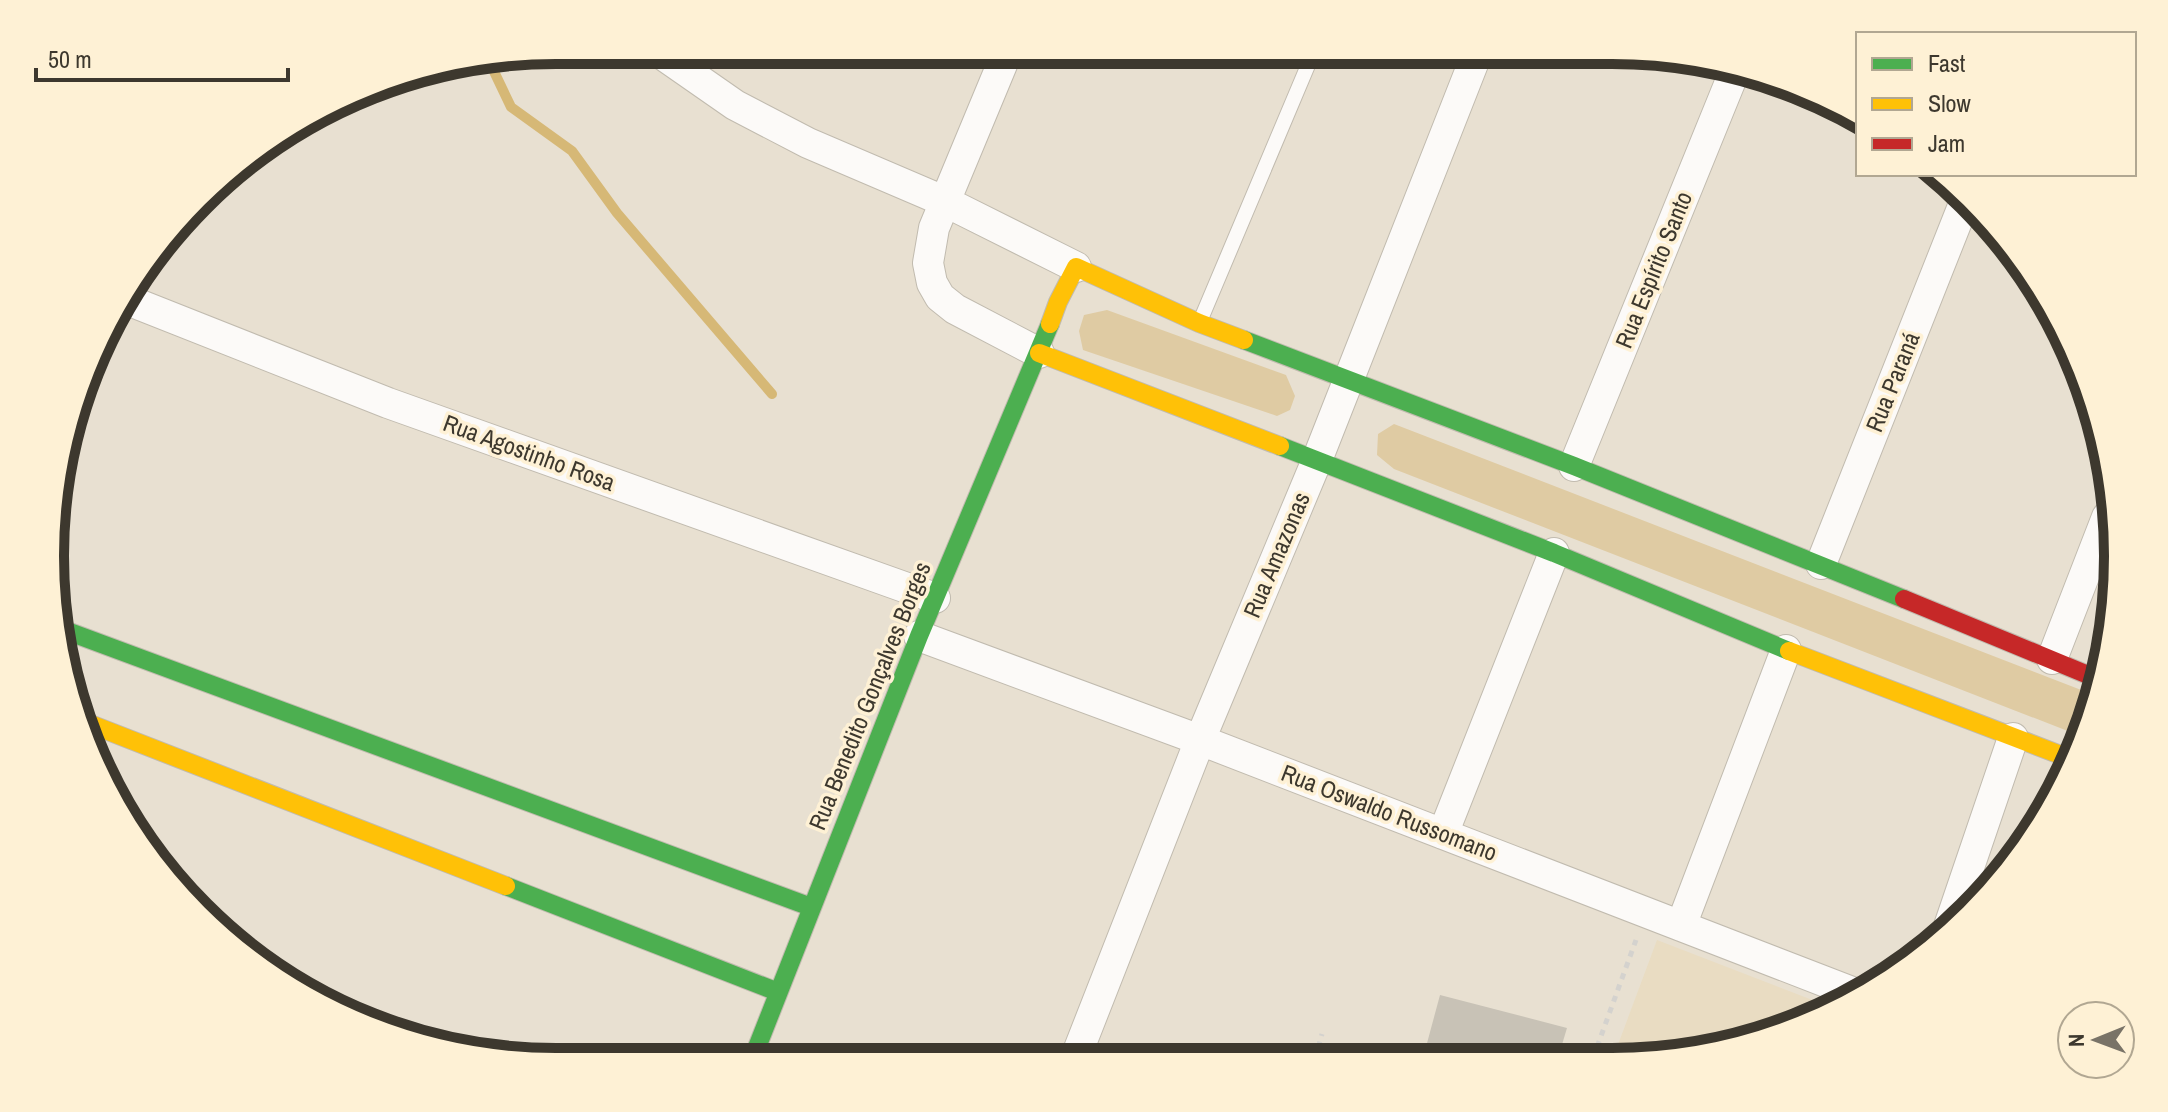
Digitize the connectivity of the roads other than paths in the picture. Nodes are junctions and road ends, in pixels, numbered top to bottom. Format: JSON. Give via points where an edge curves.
{"nodes":[{"id":1,"x":676,"y":64,"type":"edge"},
{"id":2,"x":1002,"y":64,"type":"edge"},
{"id":3,"x":1309,"y":64,"type":"edge"},
{"id":4,"x":1473,"y":64,"type":"edge"},
{"id":5,"x":1731,"y":79,"type":"edge"},
{"id":6,"x":946,"y":202,"type":"junction"},
{"id":7,"x":1962,"y":210,"type":"edge"},
{"id":8,"x":1076,"y":267,"type":"junction"},
{"id":9,"x":135,"y":303,"type":"edge"},
{"id":10,"x":1199,"y":323,"type":"junction"},
{"id":11,"x":1039,"y":353,"type":"junction"},
{"id":12,"x":1347,"y":381,"type":"junction"},
{"id":13,"x":1317,"y":460,"type":"junction"},
{"id":14,"x":1574,"y":466,"type":"junction"},
{"id":15,"x":2103,"y":527,"type":"edge"},
{"id":16,"x":1554,"y":553,"type":"junction"},
{"id":17,"x":1821,"y":564,"type":"junction"},
{"id":18,"x":935,"y":598,"type":"junction"},
{"id":19,"x":70,"y":632,"type":"edge"},
{"id":20,"x":919,"y":636,"type":"junction"},
{"id":21,"x":1786,"y":650,"type":"junction"},
{"id":22,"x":2052,"y":659,"type":"junction"},
{"id":23,"x":2089,"y":675,"type":"edge"},
{"id":24,"x":94,"y":726,"type":"edge"},
{"id":25,"x":2013,"y":738,"type":"junction"},
{"id":26,"x":1200,"y":740,"type":"junction"},
{"id":27,"x":2062,"y":756,"type":"edge"},
{"id":28,"x":1443,"y":834,"type":"junction"},
{"id":29,"x":811,"y":907,"type":"junction"},
{"id":30,"x":1955,"y":909,"type":"edge"},
{"id":31,"x":1681,"y":926,"type":"junction"},
{"id":32,"x":1845,"y":989,"type":"edge"},
{"id":33,"x":778,"y":992,"type":"junction"},
{"id":34,"x":757,"y":1048,"type":"edge"},
{"id":35,"x":1079,"y":1048,"type":"edge"}],
"edges":[{"from":1,"to":6,"type":"street","via":[[735,105],[808,143]]},
{"from":2,"to":6,"type":"street"},
{"from":3,"to":10,"type":"lane"},
{"from":4,"to":12,"type":"street","name":"Rua Amazonas"},
{"from":5,"to":14,"type":"street","name":"Rua Espírito Santo"},
{"from":6,"to":8,"type":"street"},
{"from":6,"to":11,"type":"street","via":[[934,228],[928,263],[940,297]]},
{"from":7,"to":17,"type":"street","name":"Rua Paraná"},
{"from":8,"to":10,"type":"street"},
{"from":8,"to":11,"type":"street","name":"Rua Benedito Gonçalves Borges"},
{"from":9,"to":18,"type":"street","name":"Rua Agostinho Rosa","via":[[388,403]]},
{"from":10,"to":12,"type":"street"},
{"from":11,"to":13,"type":"street"},
{"from":11,"to":18,"type":"street","name":"Rua Benedito Gonçalves Borges"},
{"from":12,"to":13,"type":"street","name":"Rua Amazonas"},
{"from":12,"to":14,"type":"street"},
{"from":13,"to":16,"type":"street"},
{"from":13,"to":26,"type":"street","name":"Rua Amazonas"},
{"from":14,"to":17,"type":"street"},
{"from":15,"to":22,"type":"street"},
{"from":16,"to":21,"type":"street"},
{"from":16,"to":28,"type":"street"},
{"from":17,"to":22,"type":"street"},
{"from":18,"to":20,"type":"street","name":"Rua Benedito Gonçalves Borges"},
{"from":19,"to":29,"type":"street"},
{"from":20,"to":26,"type":"street","name":"Rua Oswaldo Russomano"},
{"from":20,"to":29,"type":"street","name":"Rua Benedito Gonçalves Borges"},
{"from":21,"to":25,"type":"street"},
{"from":21,"to":31,"type":"street"},
{"from":22,"to":23,"type":"street"},
{"from":24,"to":33,"type":"street"},
{"from":25,"to":27,"type":"street"},
{"from":25,"to":30,"type":"street"},
{"from":26,"to":28,"type":"street","name":"Rua Oswaldo Russomano"},
{"from":26,"to":35,"type":"street","name":"Rua Amazonas"},
{"from":28,"to":31,"type":"street","name":"Rua Oswaldo Russomano"},
{"from":29,"to":33,"type":"street","name":"Rua Benedito Gonçalves Borges"},
{"from":31,"to":32,"type":"street","name":"Rua Oswaldo Russomano"},
{"from":33,"to":34,"type":"street","name":"Rua Benedito Gonçalves Borges"}]}
